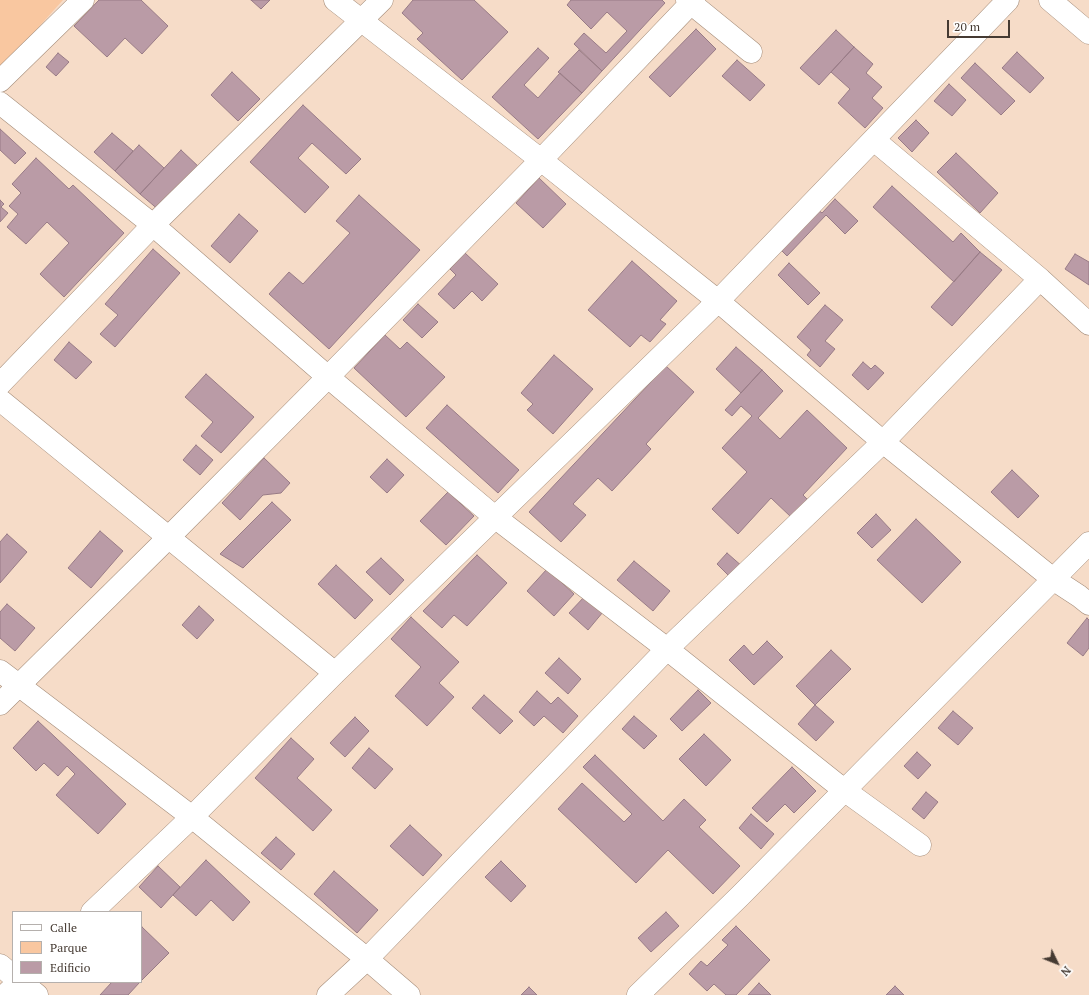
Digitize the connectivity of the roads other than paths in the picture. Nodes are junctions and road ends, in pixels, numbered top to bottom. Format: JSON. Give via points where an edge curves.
{"nodes":[{"id":1,"x":83,"y":0,"type":"edge"},
{"id":2,"x":335,"y":0,"type":"edge"},
{"id":3,"x":382,"y":0,"type":"edge"},
{"id":4,"x":1008,"y":0,"type":"edge"},
{"id":5,"x":1050,"y":0,"type":"edge"},
{"id":6,"x":690,"y":1,"type":"edge"},
{"id":7,"x":361,"y":21,"type":"junction"},
{"id":8,"x":1089,"y":33,"type":"edge"},
{"id":9,"x":751,"y":52,"type":"dead end"},
{"id":10,"x":0,"y":81,"type":"edge"},
{"id":11,"x":0,"y":103,"type":"edge"},
{"id":12,"x":874,"y":140,"type":"junction"},
{"id":13,"x":541,"y":160,"type":"junction"},
{"id":14,"x":153,"y":225,"type":"junction"},
{"id":15,"x":1040,"y":278,"type":"junction"},
{"id":16,"x":718,"y":301,"type":"junction"},
{"id":17,"x":1089,"y":324,"type":"edge"},
{"id":18,"x":328,"y":377,"type":"junction"},
{"id":19,"x":0,"y":384,"type":"edge"},
{"id":20,"x":0,"y":400,"type":"edge"},
{"id":21,"x":883,"y":442,"type":"junction"},
{"id":22,"x":496,"y":518,"type":"junction"},
{"id":23,"x":168,"y":538,"type":"junction"},
{"id":24,"x":1089,"y":544,"type":"edge"},
{"id":25,"x":1053,"y":579,"type":"junction"},
{"id":26,"x":1089,"y":604,"type":"edge"},
{"id":27,"x":667,"y":649,"type":"junction"},
{"id":28,"x":0,"y":671,"type":"edge"},
{"id":29,"x":335,"y":673,"type":"junction"},
{"id":30,"x":18,"y":685,"type":"junction"},
{"id":31,"x":0,"y":704,"type":"edge"},
{"id":32,"x":844,"y":790,"type":"junction"},
{"id":33,"x":192,"y":817,"type":"junction"},
{"id":34,"x":920,"y":845,"type":"dead end"},
{"id":35,"x":93,"y":911,"type":"edge"},
{"id":36,"x":367,"y":959,"type":"junction"},
{"id":37,"x":0,"y":965,"type":"edge"},
{"id":38,"x":12,"y":975,"type":"edge"},
{"id":39,"x":19,"y":983,"type":"edge"},
{"id":40,"x":21,"y":983,"type":"edge"},
{"id":41,"x":5,"y":995,"type":"edge"},
{"id":42,"x":37,"y":995,"type":"edge"},
{"id":43,"x":328,"y":995,"type":"edge"},
{"id":44,"x":409,"y":995,"type":"edge"},
{"id":45,"x":638,"y":995,"type":"edge"}],
"edges":[{"from":1,"to":10,"type":"street"},
{"from":2,"to":7,"type":"street"},
{"from":3,"to":7,"type":"street"},
{"from":4,"to":12,"type":"street"},
{"from":5,"to":8,"type":"street"},
{"from":6,"to":9,"type":"street"},
{"from":6,"to":13,"type":"street"},
{"from":7,"to":13,"type":"street"},
{"from":7,"to":14,"type":"street"},
{"from":11,"to":14,"type":"street"},
{"from":12,"to":15,"type":"street"},
{"from":12,"to":16,"type":"street"},
{"from":13,"to":16,"type":"street"},
{"from":13,"to":18,"type":"street"},
{"from":14,"to":18,"type":"street"},
{"from":14,"to":19,"type":"street"},
{"from":15,"to":17,"type":"street"},
{"from":15,"to":21,"type":"street"},
{"from":16,"to":21,"type":"street"},
{"from":16,"to":22,"type":"street"},
{"from":18,"to":22,"type":"street"},
{"from":18,"to":23,"type":"street"},
{"from":20,"to":23,"type":"street"},
{"from":21,"to":25,"type":"street"},
{"from":21,"to":27,"type":"street"},
{"from":22,"to":27,"type":"street"},
{"from":22,"to":29,"type":"street"},
{"from":23,"to":29,"type":"street"},
{"from":23,"to":30,"type":"street"},
{"from":24,"to":25,"type":"street"},
{"from":25,"to":26,"type":"street"},
{"from":25,"to":32,"type":"street"},
{"from":27,"to":32,"type":"street"},
{"from":27,"to":36,"type":"street"},
{"from":28,"to":30,"type":"street"},
{"from":29,"to":33,"type":"street"},
{"from":30,"to":31,"type":"street"},
{"from":30,"to":33,"type":"street"},
{"from":32,"to":34,"type":"street"},
{"from":32,"to":45,"type":"street"},
{"from":33,"to":35,"type":"street"},
{"from":33,"to":36,"type":"street"},
{"from":36,"to":43,"type":"street"},
{"from":36,"to":44,"type":"street"},
{"from":37,"to":38,"type":"street"},
{"from":39,"to":41,"type":"street"},
{"from":40,"to":42,"type":"street"}]}
